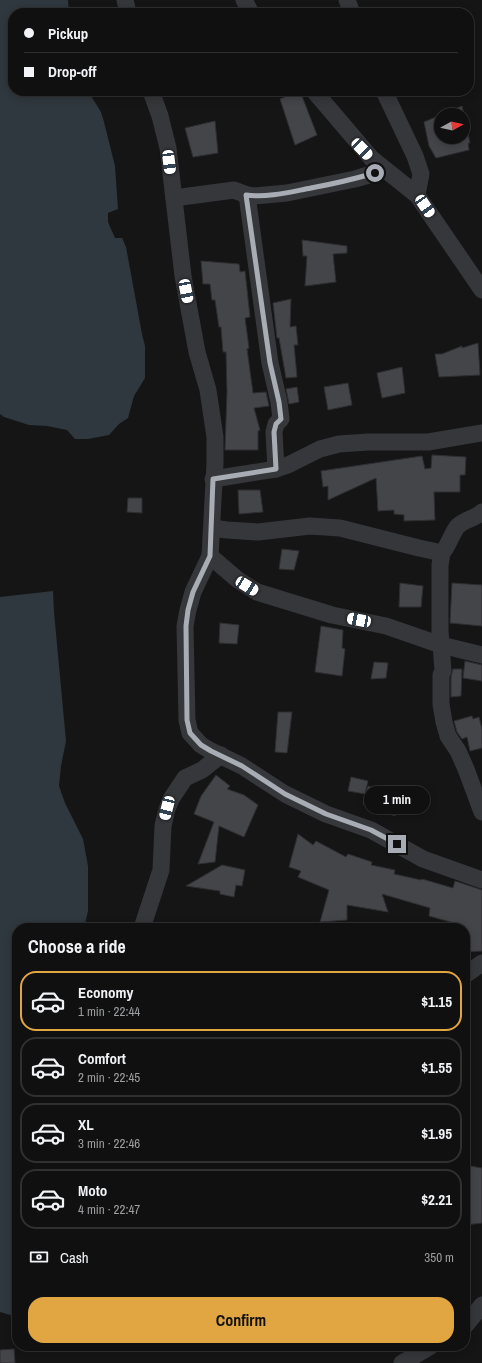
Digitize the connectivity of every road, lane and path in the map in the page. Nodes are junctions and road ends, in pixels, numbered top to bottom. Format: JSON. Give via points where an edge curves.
{"nodes":[{"id":1,"x":153,"y":96,"type":"edge"},
{"id":2,"x":318,"y":96,"type":"edge"},
{"id":3,"x":386,"y":96,"type":"edge"},
{"id":4,"x":385,"y":170,"type":"junction"},
{"id":5,"x":246,"y":195,"type":"junction"},
{"id":6,"x":418,"y":195,"type":"junction"},
{"id":7,"x":174,"y":198,"type":"junction"},
{"id":8,"x":482,"y":290,"type":"edge"},
{"id":9,"x":482,"y":433,"type":"edge"},
{"id":10,"x":276,"y":469,"type":"junction"},
{"id":11,"x":213,"y":479,"type":"junction"},
{"id":12,"x":482,"y":512,"type":"edge"},
{"id":13,"x":212,"y":528,"type":"junction"},
{"id":14,"x":442,"y":553,"type":"junction"},
{"id":15,"x":210,"y":556,"type":"junction"},
{"id":16,"x":441,"y":645,"type":"junction"},
{"id":17,"x":482,"y":655,"type":"edge"},
{"id":18,"x":221,"y":755,"type":"junction"},
{"id":19,"x":482,"y":812,"type":"edge"},
{"id":20,"x":482,"y":880,"type":"edge"},
{"id":21,"x":144,"y":923,"type":"edge"},
{"id":22,"x":482,"y":963,"type":"edge"},
{"id":23,"x":470,"y":971,"type":"edge"},
{"id":24,"x":482,"y":1305,"type":"edge"},
{"id":25,"x":470,"y":1320,"type":"edge"},
{"id":26,"x":422,"y":1351,"type":"edge"},
{"id":27,"x":402,"y":1363,"type":"edge"}],
"edges":[{"from":1,"to":7,"type":"street","via":[[168,148]]},
{"from":2,"to":4,"type":"street","via":[[362,149]]},
{"from":3,"to":6,"type":"street","via":[[421,174]]},
{"from":4,"to":5,"type":"street","via":[[287,193]]},
{"from":4,"to":6,"type":"street"},
{"from":5,"to":7,"type":"street","via":[[234,190]]},
{"from":5,"to":10,"type":"street","via":[[270,363],[281,419],[276,424],[274,432]]},
{"from":6,"to":8,"type":"street"},
{"from":7,"to":11,"type":"street","via":[[183,276],[212,415],[215,437]]},
{"from":9,"to":10,"type":"street","via":[[428,442],[340,444],[320,449]]},
{"from":10,"to":11,"type":"street"},
{"from":11,"to":13,"type":"street"},
{"from":12,"to":14,"type":"street","via":[[458,527]]},
{"from":13,"to":14,"type":"street","via":[[258,532],[310,526],[340,528]]},
{"from":13,"to":15,"type":"street"},
{"from":14,"to":16,"type":"street"},
{"from":15,"to":16,"type":"street","via":[[238,580],[257,592],[332,615],[386,626]]},
{"from":15,"to":18,"type":"street","via":[[193,592],[188,610],[187,720],[190,733],[201,745]]},
{"from":16,"to":17,"type":"street"},
{"from":16,"to":19,"type":"street","via":[[442,714],[448,736],[458,751]]},
{"from":18,"to":20,"type":"street","via":[[285,794],[326,814],[371,830],[423,859]]},
{"from":18,"to":21,"type":"street","via":[[202,770],[185,778],[171,799],[163,826],[161,870]]},
{"from":22,"to":23,"type":"street"},
{"from":24,"to":25,"type":"street"},
{"from":26,"to":27,"type":"street"}]}
